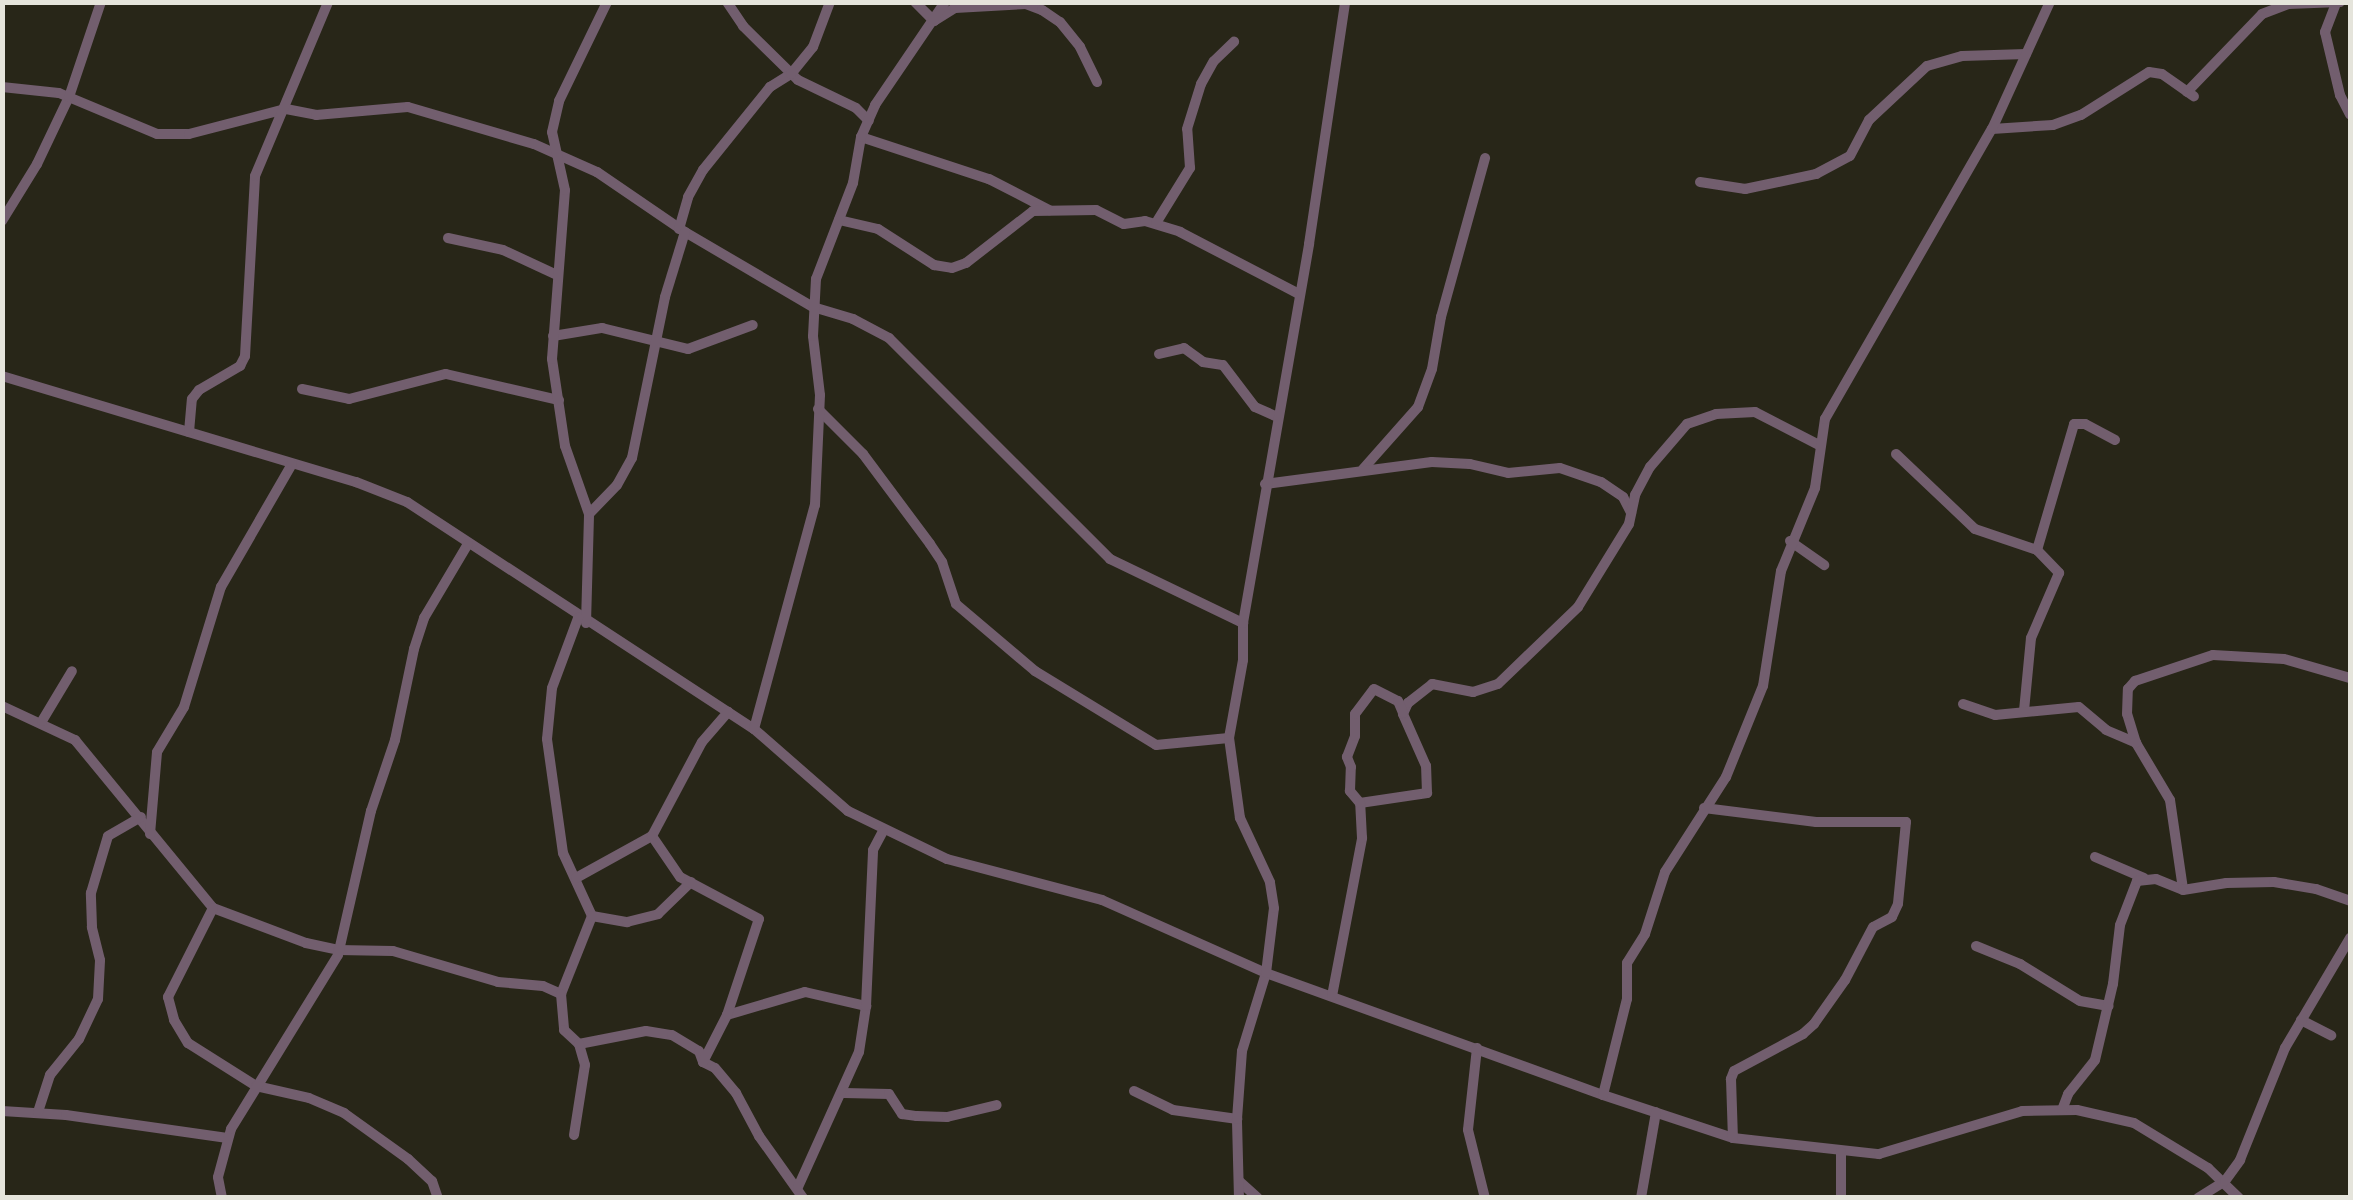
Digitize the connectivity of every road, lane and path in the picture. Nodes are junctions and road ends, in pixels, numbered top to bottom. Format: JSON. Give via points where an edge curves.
{"nodes":[{"id":1,"x":101,"y":2,"type":"edge"},
{"id":2,"x":328,"y":2,"type":"edge"},
{"id":3,"x":727,"y":2,"type":"edge"},
{"id":4,"x":830,"y":2,"type":"edge"},
{"id":5,"x":916,"y":2,"type":"edge"},
{"id":6,"x":946,"y":2,"type":"edge"},
{"id":7,"x":1345,"y":2,"type":"edge"},
{"id":8,"x":2050,"y":2,"type":"edge"},
{"id":9,"x":605,"y":3,"type":"edge"},
{"id":10,"x":2338,"y":4,"type":"edge"},
{"id":11,"x":934,"y":22,"type":"junction"},
{"id":12,"x":1234,"y":42,"type":"dead end"},
{"id":13,"x":2026,"y":54,"type":"junction"},
{"id":14,"x":791,"y":74,"type":"junction"},
{"id":15,"x":1098,"y":82,"type":"dead end"},
{"id":16,"x":2,"y":87,"type":"edge"},
{"id":17,"x":69,"y":97,"type":"junction"},
{"id":18,"x":286,"y":110,"type":"junction"},
{"id":19,"x":2350,"y":115,"type":"edge"},
{"id":20,"x":869,"y":121,"type":"junction"},
{"id":21,"x":1992,"y":129,"type":"junction"},
{"id":22,"x":861,"y":136,"type":"junction"},
{"id":23,"x":558,"y":157,"type":"junction"},
{"id":24,"x":1485,"y":158,"type":"dead end"},
{"id":25,"x":1700,"y":182,"type":"dead end"},
{"id":26,"x":1035,"y":207,"type":"junction"},
{"id":27,"x":839,"y":220,"type":"junction"},
{"id":28,"x":2,"y":221,"type":"edge"},
{"id":29,"x":1156,"y":223,"type":"junction"},
{"id":30,"x":682,"y":230,"type":"junction"},
{"id":31,"x":448,"y":238,"type":"dead end"},
{"id":32,"x":557,"y":276,"type":"junction"},
{"id":33,"x":1297,"y":293,"type":"junction"},
{"id":34,"x":813,"y":308,"type":"junction"},
{"id":35,"x":753,"y":325,"type":"dead end"},
{"id":36,"x":553,"y":336,"type":"junction"},
{"id":37,"x":659,"y":341,"type":"junction"},
{"id":38,"x":1159,"y":354,"type":"dead end"},
{"id":39,"x":2,"y":376,"type":"edge"},
{"id":40,"x":302,"y":389,"type":"dead end"},
{"id":41,"x":558,"y":400,"type":"junction"},
{"id":42,"x":818,"y":409,"type":"junction"},
{"id":43,"x":1277,"y":417,"type":"junction"},
{"id":44,"x":189,"y":432,"type":"junction"},
{"id":45,"x":2114,"y":440,"type":"dead end"},
{"id":46,"x":1819,"y":445,"type":"junction"},
{"id":47,"x":1896,"y":454,"type":"dead end"},
{"id":48,"x":292,"y":464,"type":"junction"},
{"id":49,"x":1363,"y":469,"type":"junction"},
{"id":50,"x":1265,"y":484,"type":"junction"},
{"id":51,"x":1632,"y":504,"type":"junction"},
{"id":52,"x":588,"y":514,"type":"junction"},
{"id":53,"x":1790,"y":541,"type":"junction"},
{"id":54,"x":468,"y":544,"type":"junction"},
{"id":55,"x":2037,"y":550,"type":"junction"},
{"id":56,"x":1824,"y":565,"type":"dead end"},
{"id":57,"x":582,"y":620,"type":"junction"},
{"id":58,"x":1243,"y":623,"type":"junction"},
{"id":59,"x":72,"y":672,"type":"dead end"},
{"id":60,"x":2350,"y":678,"type":"edge"},
{"id":61,"x":1963,"y":704,"type":"dead end"},
{"id":62,"x":2,"y":706,"type":"edge"},
{"id":63,"x":2024,"y":711,"type":"junction"},
{"id":64,"x":728,"y":712,"type":"junction"},
{"id":65,"x":1404,"y":714,"type":"junction"},
{"id":66,"x":42,"y":722,"type":"junction"},
{"id":67,"x":754,"y":729,"type":"junction"},
{"id":68,"x":1229,"y":738,"type":"junction"},
{"id":69,"x":2136,"y":743,"type":"junction"},
{"id":70,"x":1360,"y":799,"type":"junction"},
{"id":71,"x":150,"y":806,"type":"junction"},
{"id":72,"x":1704,"y":808,"type":"junction"},
{"id":73,"x":139,"y":820,"type":"junction"},
{"id":74,"x":884,"y":831,"type":"junction"},
{"id":75,"x":150,"y":834,"type":"junction"},
{"id":76,"x":652,"y":836,"type":"junction"},
{"id":77,"x":2095,"y":857,"type":"dead end"},
{"id":78,"x":576,"y":878,"type":"junction"},
{"id":79,"x":2144,"y":878,"type":"junction"},
{"id":80,"x":691,"y":882,"type":"junction"},
{"id":81,"x":2183,"y":890,"type":"junction"},
{"id":82,"x":2350,"y":901,"type":"edge"},
{"id":83,"x":213,"y":908,"type":"junction"},
{"id":84,"x":592,"y":916,"type":"junction"},
{"id":85,"x":2350,"y":938,"type":"edge"},
{"id":86,"x":1976,"y":946,"type":"dead end"},
{"id":87,"x":338,"y":950,"type":"junction"},
{"id":88,"x":1266,"y":972,"type":"junction"},
{"id":89,"x":561,"y":994,"type":"junction"},
{"id":90,"x":1332,"y":996,"type":"junction"},
{"id":91,"x":866,"y":1006,"type":"junction"},
{"id":92,"x":2109,"y":1006,"type":"junction"},
{"id":93,"x":727,"y":1015,"type":"junction"},
{"id":94,"x":2301,"y":1020,"type":"junction"},
{"id":95,"x":2332,"y":1035,"type":"dead end"},
{"id":96,"x":579,"y":1044,"type":"junction"},
{"id":97,"x":1477,"y":1048,"type":"junction"},
{"id":98,"x":703,"y":1062,"type":"junction"},
{"id":99,"x":256,"y":1086,"type":"junction"},
{"id":100,"x":1134,"y":1091,"type":"dead end"},
{"id":101,"x":844,"y":1094,"type":"junction"},
{"id":102,"x":1603,"y":1096,"type":"junction"},
{"id":103,"x":997,"y":1105,"type":"dead end"},
{"id":104,"x":2062,"y":1110,"type":"junction"},
{"id":105,"x":2,"y":1111,"type":"edge"},
{"id":106,"x":38,"y":1112,"type":"junction"},
{"id":107,"x":1656,"y":1112,"type":"junction"},
{"id":108,"x":1236,"y":1118,"type":"junction"},
{"id":109,"x":227,"y":1134,"type":"junction"},
{"id":110,"x":574,"y":1134,"type":"dead end"},
{"id":111,"x":1734,"y":1138,"type":"junction"},
{"id":112,"x":1842,"y":1152,"type":"junction"},
{"id":113,"x":2225,"y":1180,"type":"junction"},
{"id":114,"x":1239,"y":1181,"type":"junction"},
{"id":115,"x":801,"y":1192,"type":"edge"},
{"id":116,"x":1645,"y":1196,"type":"edge"},
{"id":117,"x":222,"y":1198,"type":"edge"},
{"id":118,"x":438,"y":1198,"type":"edge"},
{"id":119,"x":1239,"y":1198,"type":"edge"},
{"id":120,"x":1258,"y":1198,"type":"edge"},
{"id":121,"x":1485,"y":1198,"type":"edge"},
{"id":122,"x":1841,"y":1198,"type":"edge"},
{"id":123,"x":2198,"y":1198,"type":"edge"},
{"id":124,"x":2239,"y":1198,"type":"edge"}],
"edges":[{"from":1,"to":17,"type":"street"},
{"from":2,"to":18,"type":"street"},
{"from":3,"to":14,"type":"street"},
{"from":4,"to":14,"type":"street","via":[[813,47]]},
{"from":5,"to":11,"type":"street"},
{"from":6,"to":11,"type":"street"},
{"from":7,"to":33,"type":"street"},
{"from":8,"to":13,"type":"street"},
{"from":9,"to":23,"type":"street","via":[[559,100],[552,132]]},
{"from":10,"to":19,"type":"street","via":[[2324,32]]},
{"from":10,"to":21,"type":"street","via":[[2288,4],[2262,14],[2190,94],[2149,72],[2054,125]]},
{"from":11,"to":15,"type":"street","via":[[955,8],[1026,4],[1060,22]]},
{"from":11,"to":20,"type":"street"},
{"from":12,"to":29,"type":"street","via":[[1201,84],[1187,130],[1190,168]]},
{"from":13,"to":21,"type":"street"},
{"from":13,"to":25,"type":"street","via":[[1951,58],[1928,66],[1870,120],[1850,156],[1816,174],[1745,189]]},
{"from":14,"to":20,"type":"street"},
{"from":14,"to":30,"type":"street","via":[[770,87],[703,170],[688,197]]},
{"from":16,"to":17,"type":"street"},
{"from":17,"to":18,"type":"street","via":[[157,134],[189,134]]},
{"from":17,"to":28,"type":"street"},
{"from":18,"to":23,"type":"street","via":[[428,110]]},
{"from":18,"to":44,"type":"street","via":[[255,176],[245,356],[240,366],[199,390]]},
{"from":20,"to":22,"type":"street"},
{"from":21,"to":46,"type":"street","via":[[1868,341]]},
{"from":22,"to":26,"type":"street","via":[[954,166]]},
{"from":22,"to":27,"type":"street"},
{"from":23,"to":30,"type":"street","via":[[596,172]]},
{"from":23,"to":32,"type":"street","via":[[565,190]]},
{"from":24,"to":49,"type":"street","via":[[1418,407]]},
{"from":26,"to":27,"type":"street","via":[[966,264],[952,268],[934,265],[878,229]]},
{"from":26,"to":29,"type":"street","via":[[1084,208],[1124,224]]},
{"from":27,"to":34,"type":"street","via":[[816,280]]},
{"from":29,"to":33,"type":"street"},
{"from":30,"to":34,"type":"street"},
{"from":30,"to":37,"type":"street"},
{"from":31,"to":32,"type":"street","via":[[503,250]]},
{"from":32,"to":36,"type":"street"},
{"from":33,"to":43,"type":"street"},
{"from":34,"to":42,"type":"street"},
{"from":34,"to":58,"type":"street","via":[[888,338],[1110,558]]},
{"from":35,"to":37,"type":"street","via":[[688,349]]},
{"from":36,"to":37,"type":"street","via":[[602,328]]},
{"from":36,"to":41,"type":"street"},
{"from":37,"to":52,"type":"street","via":[[626,473]]},
{"from":38,"to":43,"type":"street","via":[[1184,348],[1203,362],[1223,365],[1254,408]]},
{"from":39,"to":44,"type":"street"},
{"from":40,"to":41,"type":"street","via":[[349,399],[446,374]]},
{"from":41,"to":52,"type":"street"},
{"from":42,"to":67,"type":"street","via":[[815,505]]},
{"from":42,"to":68,"type":"street","via":[[862,454],[930,544],[956,604],[1036,672],[1156,745]]},
{"from":43,"to":50,"type":"street"},
{"from":44,"to":48,"type":"street"},
{"from":45,"to":55,"type":"street","via":[[2074,424]]},
{"from":46,"to":51,"type":"street","via":[[1755,412],[1716,414],[1675,435]]},
{"from":46,"to":53,"type":"street","via":[[1815,488]]},
{"from":47,"to":55,"type":"street","via":[[1976,529]]},
{"from":48,"to":54,"type":"street","via":[[388,493]]},
{"from":48,"to":71,"type":"street","via":[[221,587],[192,687],[157,752]]},
{"from":49,"to":50,"type":"street"},
{"from":49,"to":51,"type":"street","via":[[1453,462],[1508,473],[1560,468],[1588,474]]},
{"from":50,"to":58,"type":"street"},
{"from":51,"to":65,"type":"street","via":[[1578,607],[1508,675],[1474,692],[1427,686]]},
{"from":52,"to":57,"type":"street","via":[[590,604]]},
{"from":53,"to":56,"type":"street"},
{"from":53,"to":72,"type":"street","via":[[1763,686],[1726,777]]},
{"from":54,"to":57,"type":"street"},
{"from":54,"to":87,"type":"street","via":[[424,618],[414,649]]},
{"from":55,"to":63,"type":"street","via":[[2059,574],[2031,638]]},
{"from":57,"to":64,"type":"street"},
{"from":57,"to":78,"type":"street","via":[[552,688],[547,739],[564,853]]},
{"from":58,"to":68,"type":"street"},
{"from":59,"to":66,"type":"street"},
{"from":60,"to":69,"type":"street","via":[[2284,658],[2213,655],[2128,689]]},
{"from":61,"to":63,"type":"street","via":[[1995,715]]},
{"from":62,"to":66,"type":"street"},
{"from":63,"to":69,"type":"street","via":[[2079,707],[2106,730]]},
{"from":64,"to":67,"type":"street"},
{"from":64,"to":76,"type":"street","via":[[702,742]]},
{"from":65,"to":70,"type":"street","via":[[1429,789],[1421,797]]},
{"from":65,"to":70,"type":"street","via":[[1398,702],[1374,689],[1355,714],[1347,757],[1350,790]]},
{"from":66,"to":73,"type":"street","via":[[75,740]]},
{"from":67,"to":74,"type":"street","via":[[848,811]]},
{"from":68,"to":88,"type":"street","via":[[1240,818],[1270,882],[1274,908]]},
{"from":69,"to":81,"type":"street","via":[[2170,800]]},
{"from":70,"to":90,"type":"street","via":[[1362,838]]},
{"from":71,"to":73,"type":"street"},
{"from":71,"to":75,"type":"street"},
{"from":72,"to":102,"type":"street","via":[[1665,872],[1645,934],[1627,963],[1628,999]]},
{"from":72,"to":111,"type":"street","via":[[1816,822],[1906,822],[1892,917],[1874,927],[1845,980],[1803,1034],[1734,1071]]},
{"from":73,"to":75,"type":"street"},
{"from":73,"to":106,"type":"street","via":[[108,836],[91,893],[98,998],[80,1039],[50,1076]]},
{"from":74,"to":88,"type":"street","via":[[947,860],[1102,900]]},
{"from":74,"to":91,"type":"street","via":[[873,850]]},
{"from":75,"to":83,"type":"street"},
{"from":76,"to":78,"type":"street"},
{"from":76,"to":80,"type":"street","via":[[674,871]]},
{"from":77,"to":79,"type":"street"},
{"from":78,"to":84,"type":"street"},
{"from":79,"to":81,"type":"street"},
{"from":79,"to":92,"type":"street","via":[[2126,899]]},
{"from":80,"to":84,"type":"street","via":[[658,914],[627,922]]},
{"from":80,"to":93,"type":"street","via":[[760,920]]},
{"from":81,"to":82,"type":"street","via":[[2251,881],[2316,888]]},
{"from":83,"to":87,"type":"street"},
{"from":83,"to":99,"type":"street","via":[[168,997],[188,1042]]},
{"from":84,"to":89,"type":"street"},
{"from":85,"to":94,"type":"street"},
{"from":86,"to":92,"type":"street","via":[[2080,1001]]},
{"from":87,"to":89,"type":"street","via":[[393,951]]},
{"from":87,"to":99,"type":"street","via":[[318,993]]},
{"from":88,"to":90,"type":"street"},
{"from":88,"to":108,"type":"street","via":[[1242,1052]]},
{"from":89,"to":96,"type":"street","via":[[564,1030]]},
{"from":90,"to":97,"type":"street"},
{"from":91,"to":93,"type":"street","via":[[805,992]]},
{"from":91,"to":101,"type":"street"},
{"from":92,"to":104,"type":"street","via":[[2094,1060]]},
{"from":93,"to":98,"type":"street"},
{"from":94,"to":95,"type":"street"},
{"from":94,"to":113,"type":"street"},
{"from":96,"to":98,"type":"street","via":[[660,1032],[683,1039]]},
{"from":96,"to":110,"type":"street","via":[[585,1065]]},
{"from":97,"to":102,"type":"street"},
{"from":97,"to":121,"type":"street","via":[[1468,1130]]},
{"from":98,"to":115,"type":"street","via":[[736,1093]]},
{"from":99,"to":109,"type":"street"},
{"from":99,"to":118,"type":"street","via":[[344,1113],[420,1170]]},
{"from":100,"to":108,"type":"street","via":[[1173,1110]]},
{"from":101,"to":103,"type":"street","via":[[889,1094],[902,1114],[916,1116],[947,1117]]},
{"from":101,"to":115,"type":"street"},
{"from":102,"to":107,"type":"street"},
{"from":104,"to":112,"type":"street","via":[[1991,1118],[1900,1151]]},
{"from":104,"to":113,"type":"street","via":[[2134,1123]]},
{"from":105,"to":106,"type":"street"},
{"from":106,"to":109,"type":"street"},
{"from":107,"to":111,"type":"street"},
{"from":107,"to":116,"type":"street"},
{"from":108,"to":114,"type":"street"},
{"from":109,"to":117,"type":"street","via":[[218,1177]]},
{"from":111,"to":112,"type":"street"},
{"from":112,"to":122,"type":"street"},
{"from":113,"to":123,"type":"street"},
{"from":113,"to":124,"type":"street"},
{"from":114,"to":119,"type":"street"},
{"from":114,"to":120,"type":"street"}]}
